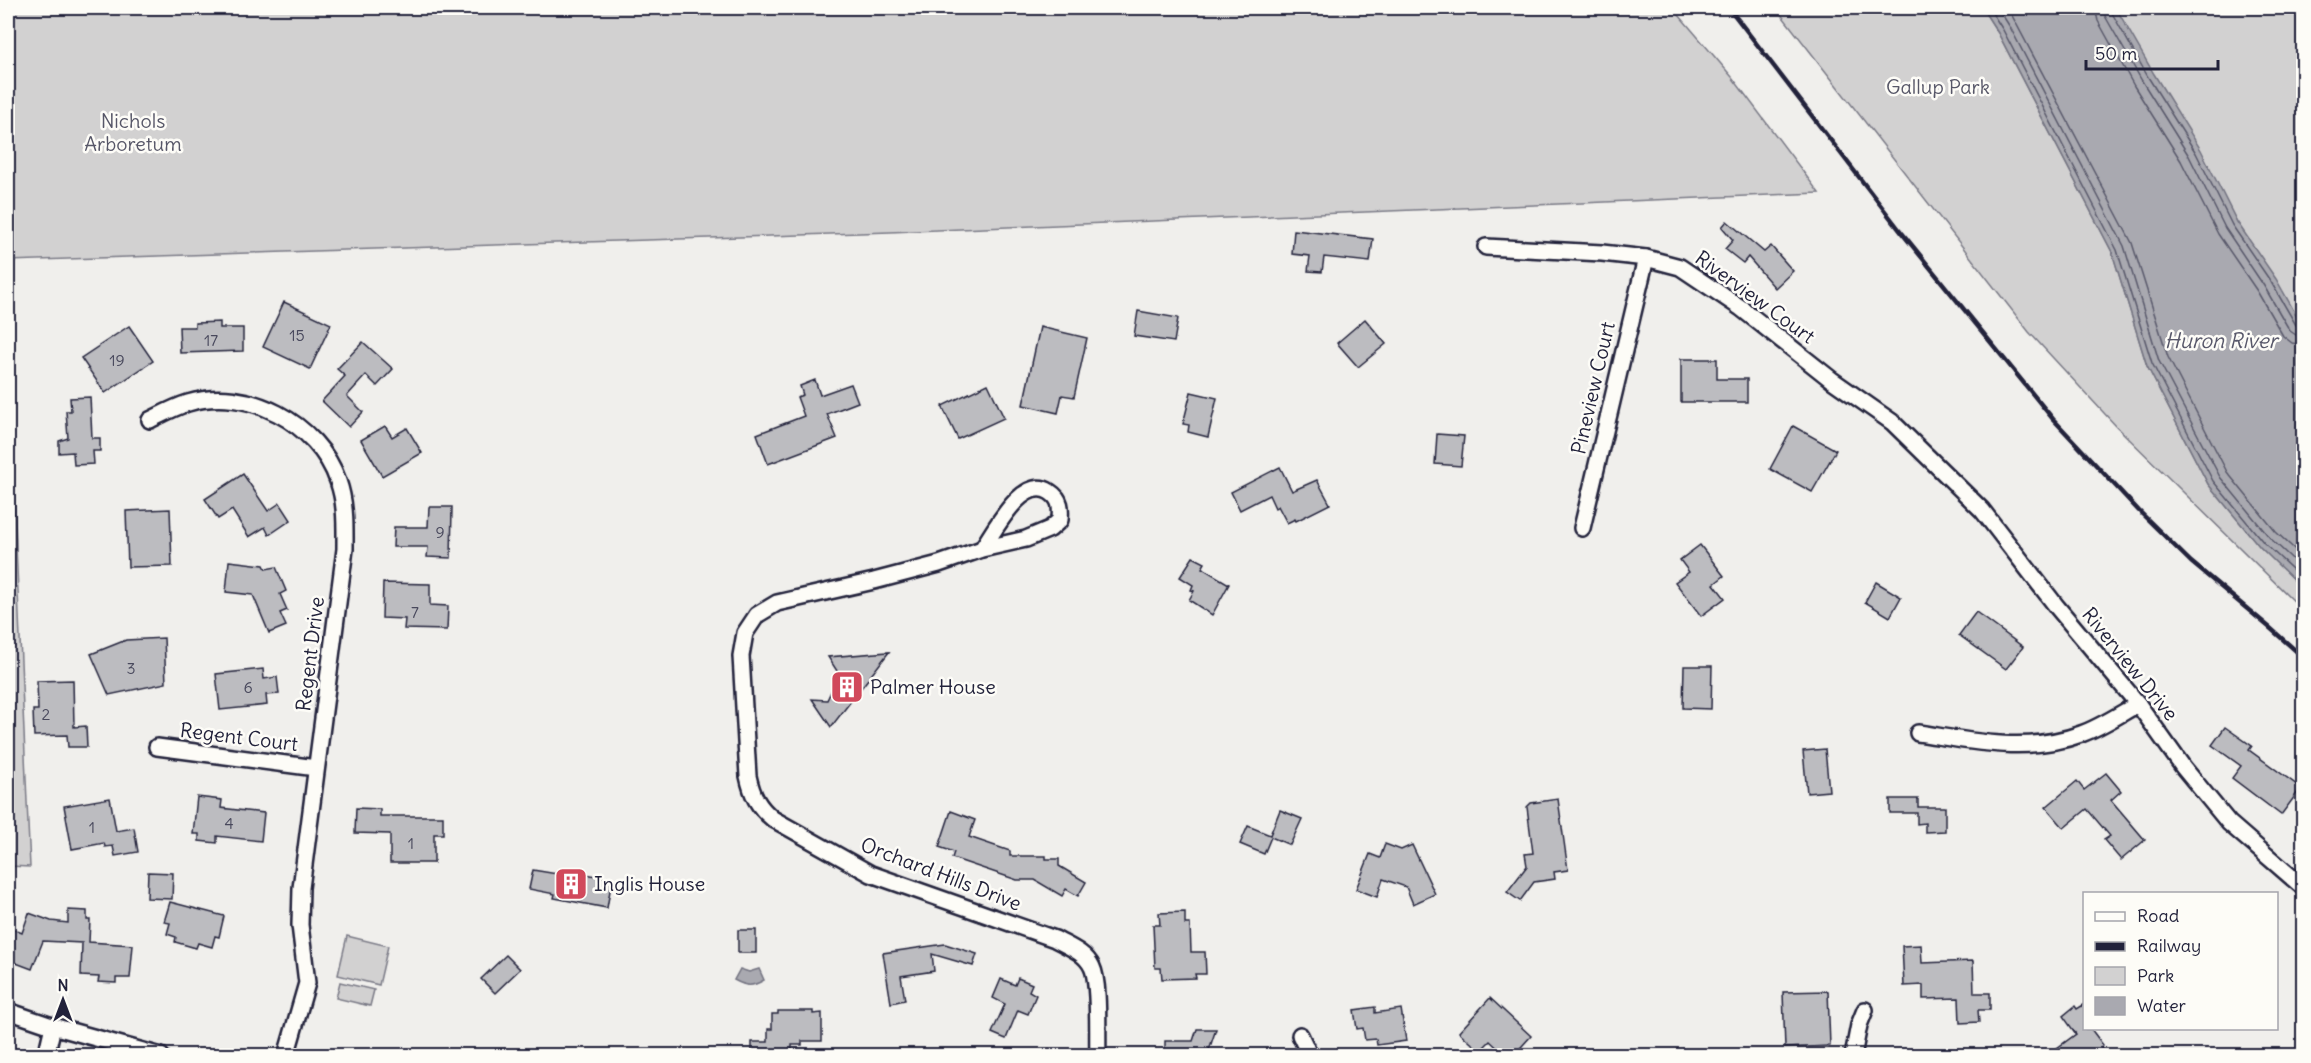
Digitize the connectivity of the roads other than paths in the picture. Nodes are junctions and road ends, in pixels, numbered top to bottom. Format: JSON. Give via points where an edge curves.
{"nodes":[{"id":1,"x":1486,"y":247,"type":"dead end"},
{"id":2,"x":1646,"y":258,"type":"junction"},
{"id":3,"x":150,"y":420,"type":"dead end"},
{"id":4,"x":1931,"y":459,"type":"joint"},
{"id":5,"x":1582,"y":528,"type":"dead end"},
{"id":6,"x":982,"y":549,"type":"junction"},
{"id":7,"x":2138,"y":704,"type":"junction"},
{"id":8,"x":1917,"y":733,"type":"dead end"},
{"id":9,"x":157,"y":747,"type":"dead end"},
{"id":10,"x":316,"y":768,"type":"junction"},
{"id":11,"x":2304,"y":888,"type":"edge"},
{"id":12,"x":1865,"y":1010,"type":"dead end"},
{"id":13,"x":8,"y":1011,"type":"edge"},
{"id":14,"x":53,"y":1026,"type":"junction"},
{"id":15,"x":1300,"y":1035,"type":"dead end"},
{"id":16,"x":46,"y":1056,"type":"edge"},
{"id":17,"x":161,"y":1056,"type":"edge"},
{"id":18,"x":286,"y":1056,"type":"edge"},
{"id":19,"x":1098,"y":1056,"type":"edge"},
{"id":20,"x":1310,"y":1056,"type":"edge"},
{"id":21,"x":1853,"y":1056,"type":"edge"}],
"edges":[{"from":1,"to":2,"type":"street","name":"Riverview Court"},
{"from":2,"to":4,"type":"street","name":"Riverview Court","via":[[1680,267],[1704,282],[1892,422]]},
{"from":2,"to":5,"type":"street","name":"Pineview Court"},
{"from":3,"to":10,"type":"street","name":"Regent Drive","via":[[189,403],[219,399],[249,402],[272,410],[313,440],[338,480],[346,509],[345,549]]},
{"from":4,"to":7,"type":"street","name":"Riverview Drive","via":[[1982,510]]},
{"from":6,"to":6,"type":"street","name":"Orchard Hills Drive","via":[[1050,529],[1060,520],[1057,496],[1045,489],[1031,489],[1019,496]]},
{"from":6,"to":19,"type":"street","name":"Orchard Hills Drive","via":[[939,564],[777,603],[757,615],[745,633],[741,656],[747,776],[752,794],[773,819],[871,874],[1054,939],[1079,952],[1092,967]]},
{"from":7,"to":8,"type":"street","via":[[2081,734],[2039,745],[2007,746]]},
{"from":7,"to":11,"type":"street","name":"Riverview Drive","via":[[2182,767],[2229,823]]},
{"from":9,"to":10,"type":"street","name":"Regent Court"},
{"from":10,"to":18,"type":"street","name":"Regent Drive","via":[[301,888],[300,926],[307,983]]},
{"from":12,"to":21,"type":"street"},
{"from":13,"to":14,"type":"street"},
{"from":14,"to":16,"type":"street"},
{"from":14,"to":17,"type":"street"},
{"from":15,"to":20,"type":"street"}]}
